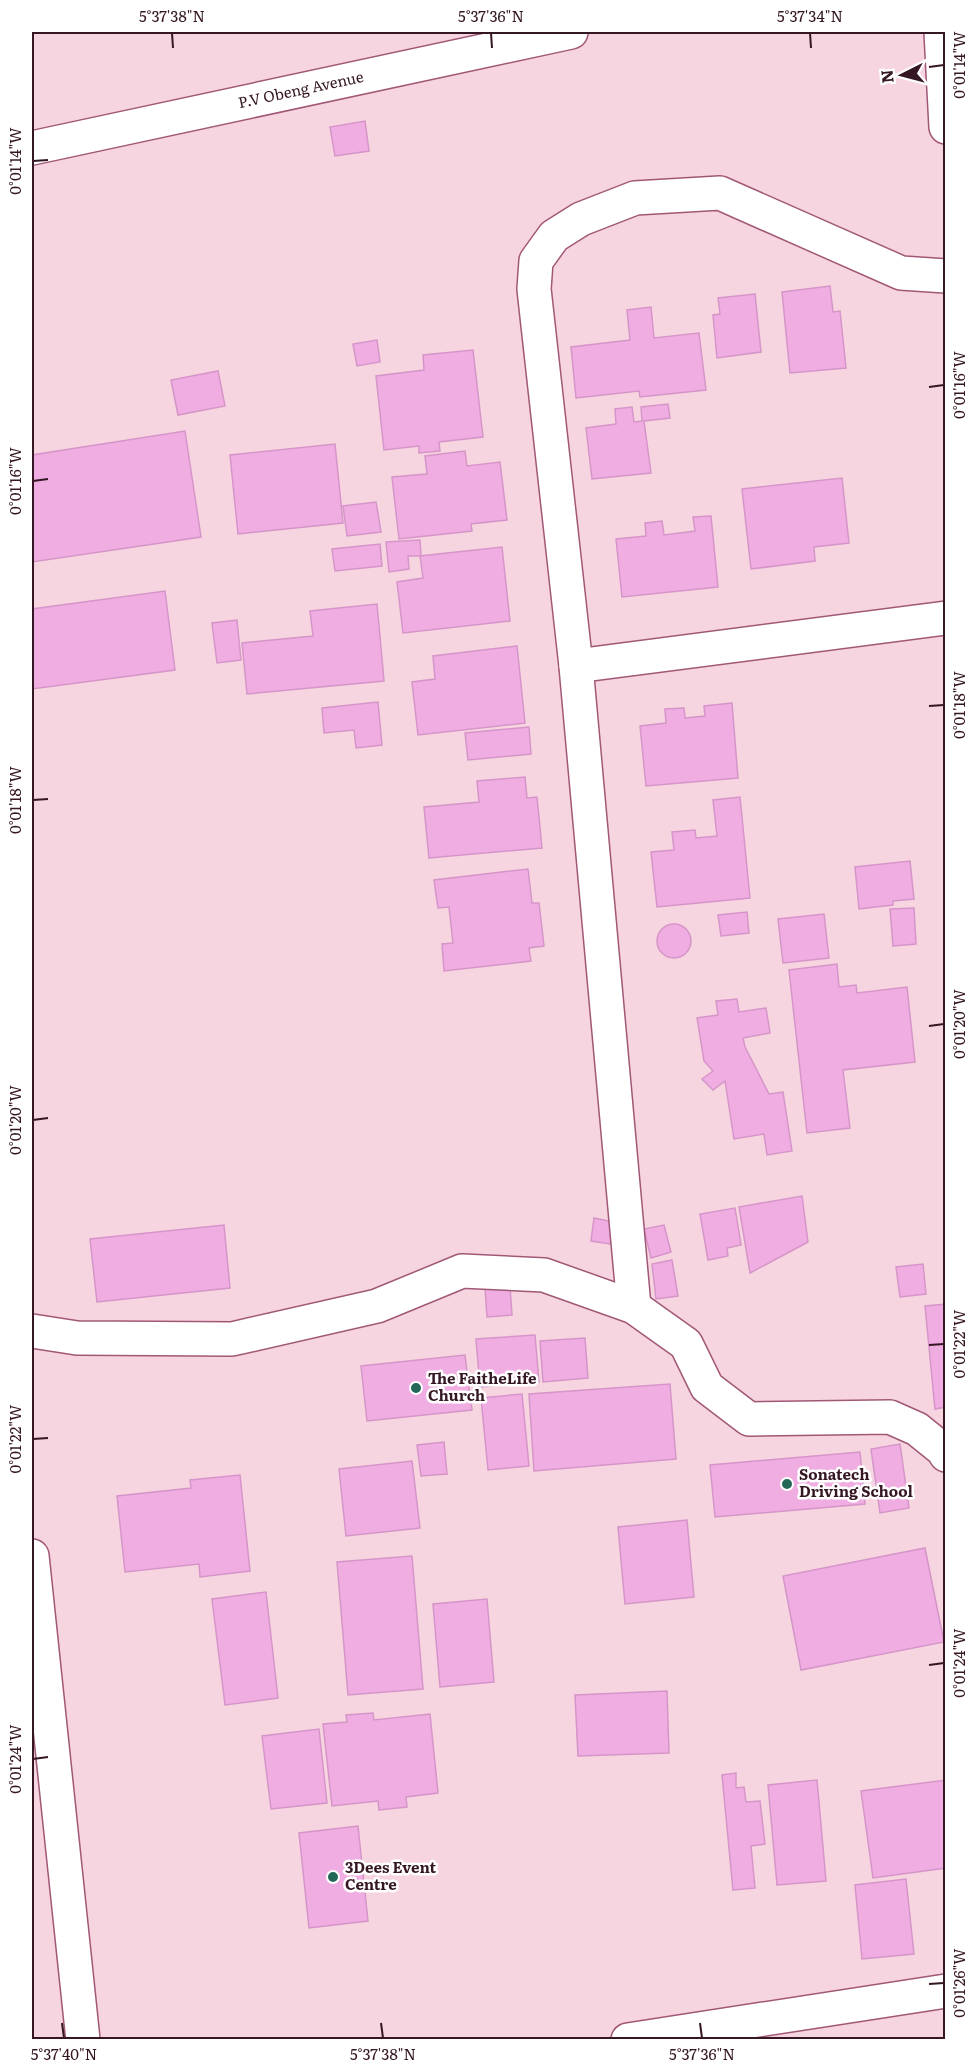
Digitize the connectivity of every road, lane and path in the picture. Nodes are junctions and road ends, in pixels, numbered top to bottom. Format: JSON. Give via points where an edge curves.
{"nodes":[{"id":1,"x":571,"y":32,"type":"edge"},
{"id":2,"x":941,"y":32,"type":"edge"},
{"id":3,"x":945,"y":127,"type":"edge"},
{"id":4,"x":32,"y":148,"type":"edge"},
{"id":5,"x":945,"y":276,"type":"edge"},
{"id":6,"x":945,"y":618,"type":"edge"},
{"id":7,"x":576,"y":666,"type":"junction"},
{"id":8,"x":634,"y":1307,"type":"junction"},
{"id":9,"x":32,"y":1331,"type":"edge"},
{"id":10,"x":945,"y":1455,"type":"edge"},
{"id":11,"x":32,"y":1556,"type":"edge"},
{"id":12,"x":945,"y":1991,"type":"edge"},
{"id":13,"x":83,"y":2040,"type":"edge"},
{"id":14,"x":628,"y":2040,"type":"edge"}],
"edges":[{"from":1,"to":4,"type":"street","name":"P.V Obeng Avenue"},
{"from":2,"to":3,"type":"street"},
{"from":5,"to":7,"type":"street","via":[[900,273],[720,193],[635,198],[581,219],[554,236],[536,261],[534,290]]},
{"from":6,"to":7,"type":"street"},
{"from":7,"to":8,"type":"street"},
{"from":8,"to":9,"type":"street","via":[[544,1275],[462,1271],[377,1306],[232,1339],[77,1338]]},
{"from":8,"to":10,"type":"street","via":[[686,1344],[707,1387],[749,1419],[890,1417],[917,1429]]},
{"from":11,"to":13,"type":"street"},
{"from":12,"to":14,"type":"street"}]}
